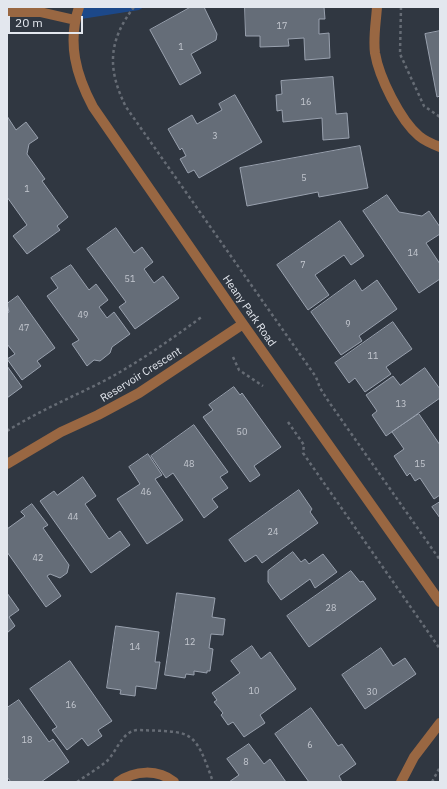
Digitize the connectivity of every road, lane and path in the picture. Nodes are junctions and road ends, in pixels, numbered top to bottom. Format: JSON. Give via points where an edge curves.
{"nodes":[{"id":1,"x":79,"y":7,"type":"edge"},
{"id":2,"x":134,"y":7,"type":"edge"},
{"id":3,"x":377,"y":7,"type":"edge"},
{"id":4,"x":401,"y":7,"type":"edge"},
{"id":5,"x":7,"y":12,"type":"edge"},
{"id":6,"x":75,"y":20,"type":"junction"},
{"id":7,"x":440,"y":117,"type":"edge"},
{"id":8,"x":440,"y":147,"type":"edge"},
{"id":9,"x":203,"y":316,"type":"dead end"},
{"id":10,"x":243,"y":324,"type":"junction"},
{"id":11,"x":233,"y":357,"type":"dead end"},
{"id":12,"x":265,"y":388,"type":"dead end"},
{"id":13,"x":287,"y":420,"type":"dead end"},
{"id":14,"x":7,"y":431,"type":"edge"},
{"id":15,"x":7,"y":464,"type":"edge"},
{"id":16,"x":440,"y":560,"type":"edge"},
{"id":17,"x":440,"y":602,"type":"edge"},
{"id":18,"x":440,"y":649,"type":"edge"},
{"id":19,"x":440,"y":723,"type":"edge"},
{"id":20,"x":440,"y":767,"type":"edge"},
{"id":21,"x":77,"y":782,"type":"edge"},
{"id":22,"x":118,"y":782,"type":"edge"},
{"id":23,"x":174,"y":782,"type":"edge"},
{"id":24,"x":213,"y":782,"type":"edge"},
{"id":25,"x":401,"y":782,"type":"edge"},
{"id":26,"x":432,"y":782,"type":"edge"}],
"edges":[{"from":1,"to":6,"type":"street","name":"Heany Park Road"},
{"from":2,"to":16,"type":"path","via":[[122,25],[112,56],[116,87],[126,107],[312,371],[328,402]]},
{"from":3,"to":8,"type":"street","via":[[375,52],[389,92],[418,136]]},
{"from":4,"to":7,"type":"path","via":[[400,54],[424,106]]},
{"from":5,"to":6,"type":"street","via":[[40,12]]},
{"from":6,"to":10,"type":"street","name":"Heany Park Road","via":[[75,63],[93,108]]},
{"from":9,"to":14,"type":"path","via":[[148,356]]},
{"from":10,"to":15,"type":"street","name":"Reservoir Crescent","via":[[139,393],[61,432]]},
{"from":10,"to":17,"type":"street","name":"Heany Park Road"},
{"from":11,"to":12,"type":"path","via":[[239,370]]},
{"from":13,"to":18,"type":"path","via":[[304,446],[302,454]]},
{"from":19,"to":25,"type":"street","via":[[414,757]]},
{"from":20,"to":26,"type":"path"},
{"from":21,"to":24,"type":"path","via":[[113,755],[127,734],[138,730],[176,731],[187,734],[202,750]]},
{"from":22,"to":23,"type":"street","via":[[130,775],[153,773],[163,775]]}]}
